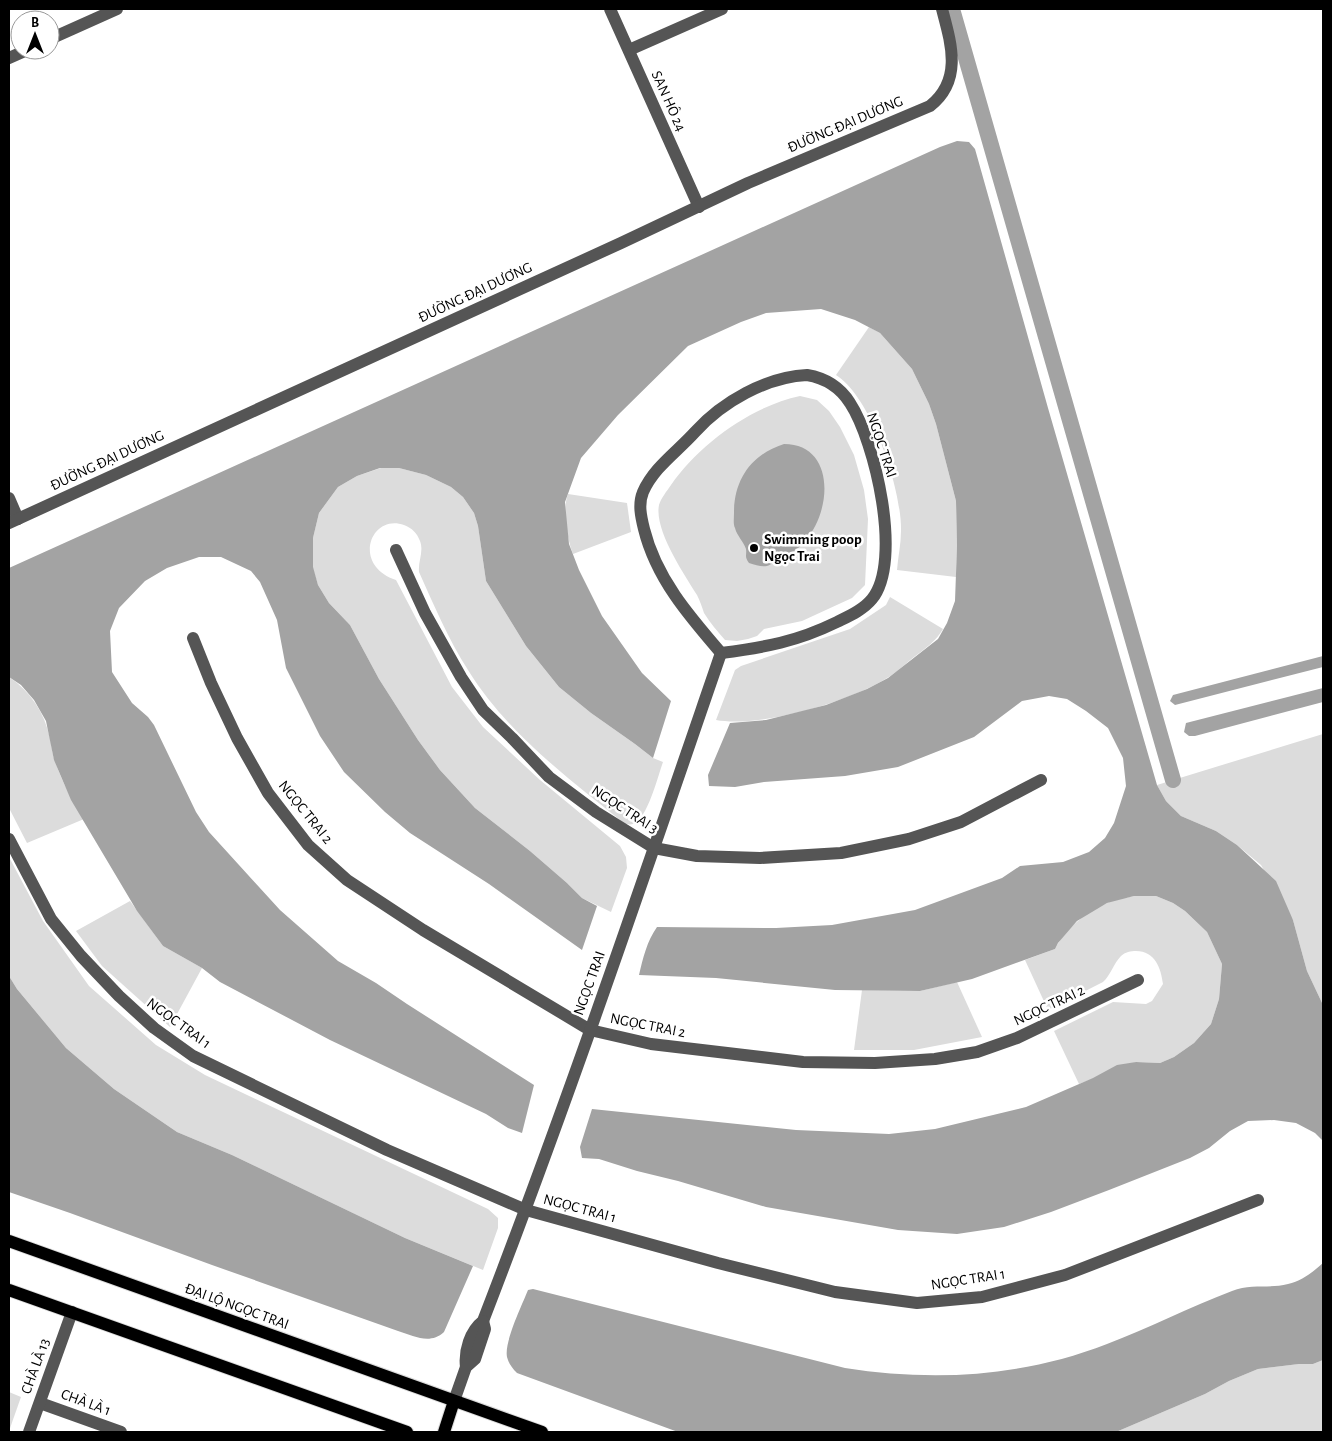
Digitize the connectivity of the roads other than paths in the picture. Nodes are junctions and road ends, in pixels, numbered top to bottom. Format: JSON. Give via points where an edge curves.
{"nodes":[{"id":1,"x":117,"y":9,"type":"edge"},
{"id":2,"x":610,"y":9,"type":"edge"},
{"id":3,"x":942,"y":9,"type":"edge"},
{"id":4,"x":718,"y":15,"type":"edge"},
{"id":5,"x":60,"y":35,"type":"edge"},
{"id":6,"x":629,"y":50,"type":"junction"},
{"id":7,"x":699,"y":207,"type":"junction"},
{"id":8,"x":9,"y":498,"type":"edge"},
{"id":9,"x":13,"y":521,"type":"edge"},
{"id":10,"x":396,"y":550,"type":"dead end"},
{"id":11,"x":193,"y":638,"type":"dead end"},
{"id":12,"x":721,"y":653,"type":"junction"},
{"id":13,"x":1041,"y":780,"type":"dead end"},
{"id":14,"x":9,"y":839,"type":"edge"},
{"id":15,"x":654,"y":848,"type":"junction"},
{"id":16,"x":1138,"y":980,"type":"dead end"},
{"id":17,"x":590,"y":1030,"type":"junction"},
{"id":18,"x":1258,"y":1200,"type":"dead end"},
{"id":19,"x":526,"y":1210,"type":"junction"},
{"id":20,"x":9,"y":1241,"type":"edge"},
{"id":21,"x":9,"y":1290,"type":"edge"},
{"id":22,"x":72,"y":1312,"type":"junction"},
{"id":23,"x":454,"y":1401,"type":"junction"},
{"id":24,"x":40,"y":1403,"type":"junction"},
{"id":25,"x":29,"y":1432,"type":"edge"},
{"id":26,"x":121,"y":1432,"type":"edge"},
{"id":27,"x":407,"y":1432,"type":"edge"},
{"id":28,"x":444,"y":1432,"type":"edge"},
{"id":29,"x":542,"y":1432,"type":"edge"}],
"edges":[{"from":1,"to":5,"type":"street"},
{"from":2,"to":6,"type":"street","name":"SAN HÔ 24"},
{"from":3,"to":7,"type":"street","name":"ĐƯỜNG ĐẠI DƯƠNG","via":[[951,42],[951,76],[943,94],[930,106]]},
{"from":4,"to":6,"type":"street"},
{"from":6,"to":7,"type":"street","name":"SAN HÔ 24"},
{"from":7,"to":9,"type":"street","name":"ĐƯỜNG ĐẠI DƯƠNG"},
{"from":8,"to":9,"type":"street"},
{"from":10,"to":15,"type":"street","name":"NGỌC TRAI 3","via":[[425,612],[483,710],[549,777],[596,812]]},
{"from":11,"to":17,"type":"street","name":"NGỌC TRAI 2","via":[[236,738],[268,793],[308,845],[347,880],[423,930]]},
{"from":12,"to":12,"type":"street","name":"NGỌC TRAI","via":[[765,647],[812,634],[854,613],[871,600],[880,587],[886,545],[875,467],[850,403],[824,379],[807,376],[781,379],[717,411],[665,460],[642,494],[641,518],[658,571],[692,620]]},
{"from":12,"to":15,"type":"street","name":"NGỌC TRAI"},
{"from":13,"to":15,"type":"street","name":"NGỌC TRAI 3","via":[[961,822],[909,839],[841,853],[760,858],[697,856]]},
{"from":14,"to":19,"type":"street","name":"NGỌC TRAI 1","via":[[51,919],[81,956],[154,1028],[185,1051],[388,1150]]},
{"from":15,"to":17,"type":"street","name":"NGỌC TRAI"},
{"from":16,"to":17,"type":"street","name":"NGỌC TRAI 2","via":[[1017,1038],[977,1052],[935,1059],[875,1063],[803,1062],[651,1044]]},
{"from":17,"to":19,"type":"street","name":"NGỌC TRAI"},
{"from":18,"to":19,"type":"street","name":"NGỌC TRAI 1","via":[[1065,1275],[982,1297],[917,1304],[835,1292]]},
{"from":19,"to":23,"type":"street","name":"NGỌC TRAI","via":[[483,1321],[474,1328],[465,1356],[466,1368]]},
{"from":20,"to":23,"type":"main road","name":"ĐẠI LỘ NGỌC TRAI"},
{"from":21,"to":22,"type":"main road"},
{"from":22,"to":24,"type":"street","name":"CHÀ LÀ 13"},
{"from":22,"to":27,"type":"main road"},
{"from":23,"to":28,"type":"main road"},
{"from":23,"to":29,"type":"main road","name":"ĐẠI LỘ NGỌC TRAI"},
{"from":24,"to":25,"type":"street","name":"CHÀ LÀ 13"},
{"from":24,"to":26,"type":"street","name":"CHÀ LÀ 1"}]}
